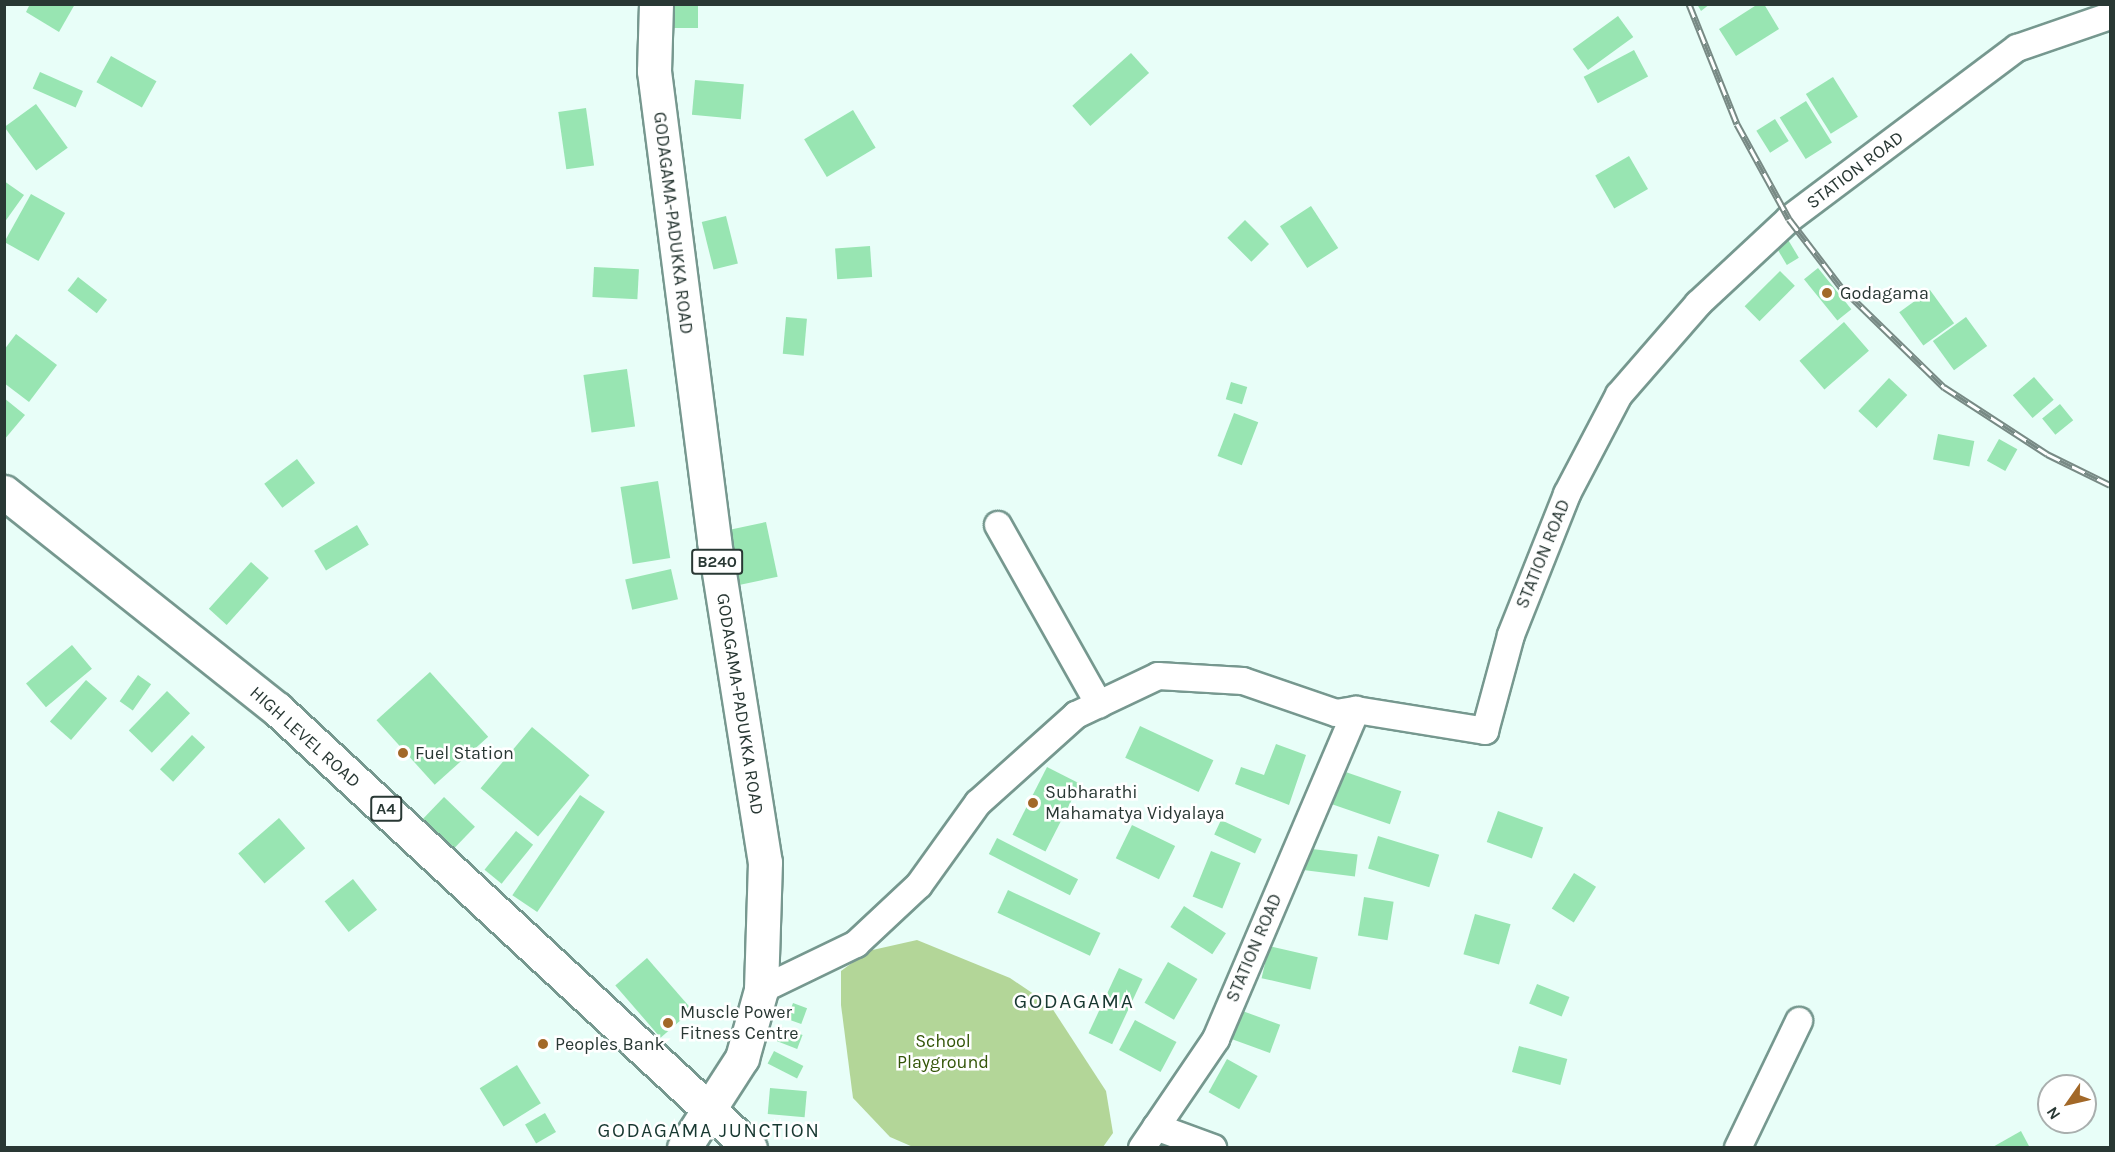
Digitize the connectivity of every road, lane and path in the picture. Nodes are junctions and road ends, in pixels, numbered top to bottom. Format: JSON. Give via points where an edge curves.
{"nodes":[{"id":1,"x":656,"y":4,"type":"edge"},
{"id":2,"x":2110,"y":16,"type":"edge"},
{"id":3,"x":4,"y":492,"type":"edge"},
{"id":4,"x":998,"y":525,"type":"dead end"},
{"id":5,"x":1099,"y":704,"type":"junction"},
{"id":6,"x":1356,"y":710,"type":"junction"},
{"id":7,"x":761,"y":990,"type":"junction"},
{"id":8,"x":1800,"y":1021,"type":"dead end"},
{"id":9,"x":710,"y":1108,"type":"junction"},
{"id":10,"x":1156,"y":1126,"type":"junction"},
{"id":11,"x":684,"y":1148,"type":"edge"},
{"id":12,"x":750,"y":1148,"type":"edge"},
{"id":13,"x":1142,"y":1148,"type":"edge"},
{"id":14,"x":1213,"y":1148,"type":"edge"},
{"id":15,"x":1738,"y":1148,"type":"edge"}],
"edges":[{"from":1,"to":7,"type":"main road","name":"GODAGAMA-PADUKKA ROAD","number":"B240","via":[[654,70],[705,471],[765,862]]},
{"from":2,"to":6,"type":"street","name":"STATION ROAD","via":[[2017,48],[1789,219],[1690,313],[1619,395],[1566,494],[1511,634],[1485,731]]},
{"from":3,"to":9,"type":"main road","name":"HIGH LEVEL ROAD","number":"A4","via":[[277,709]]},
{"from":4,"to":5,"type":"street"},
{"from":5,"to":6,"type":"street","via":[[1158,676],[1243,681],[1336,713]]},
{"from":5,"to":7,"type":"street","via":[[1076,715],[978,803],[919,885],[856,944]]},
{"from":6,"to":10,"type":"street","name":"STATION ROAD","via":[[1216,1039]]},
{"from":7,"to":9,"type":"main road","name":"GODAGAMA-PADUKKA ROAD","number":"B240","via":[[742,1058]]},
{"from":8,"to":15,"type":"street"},
{"from":9,"to":11,"type":"main road","number":"B240"},
{"from":9,"to":12,"type":"main road","name":"HIGH LEVEL ROAD","number":"A4"},
{"from":10,"to":13,"type":"street","name":"STATION ROAD"},
{"from":10,"to":14,"type":"street"}]}
